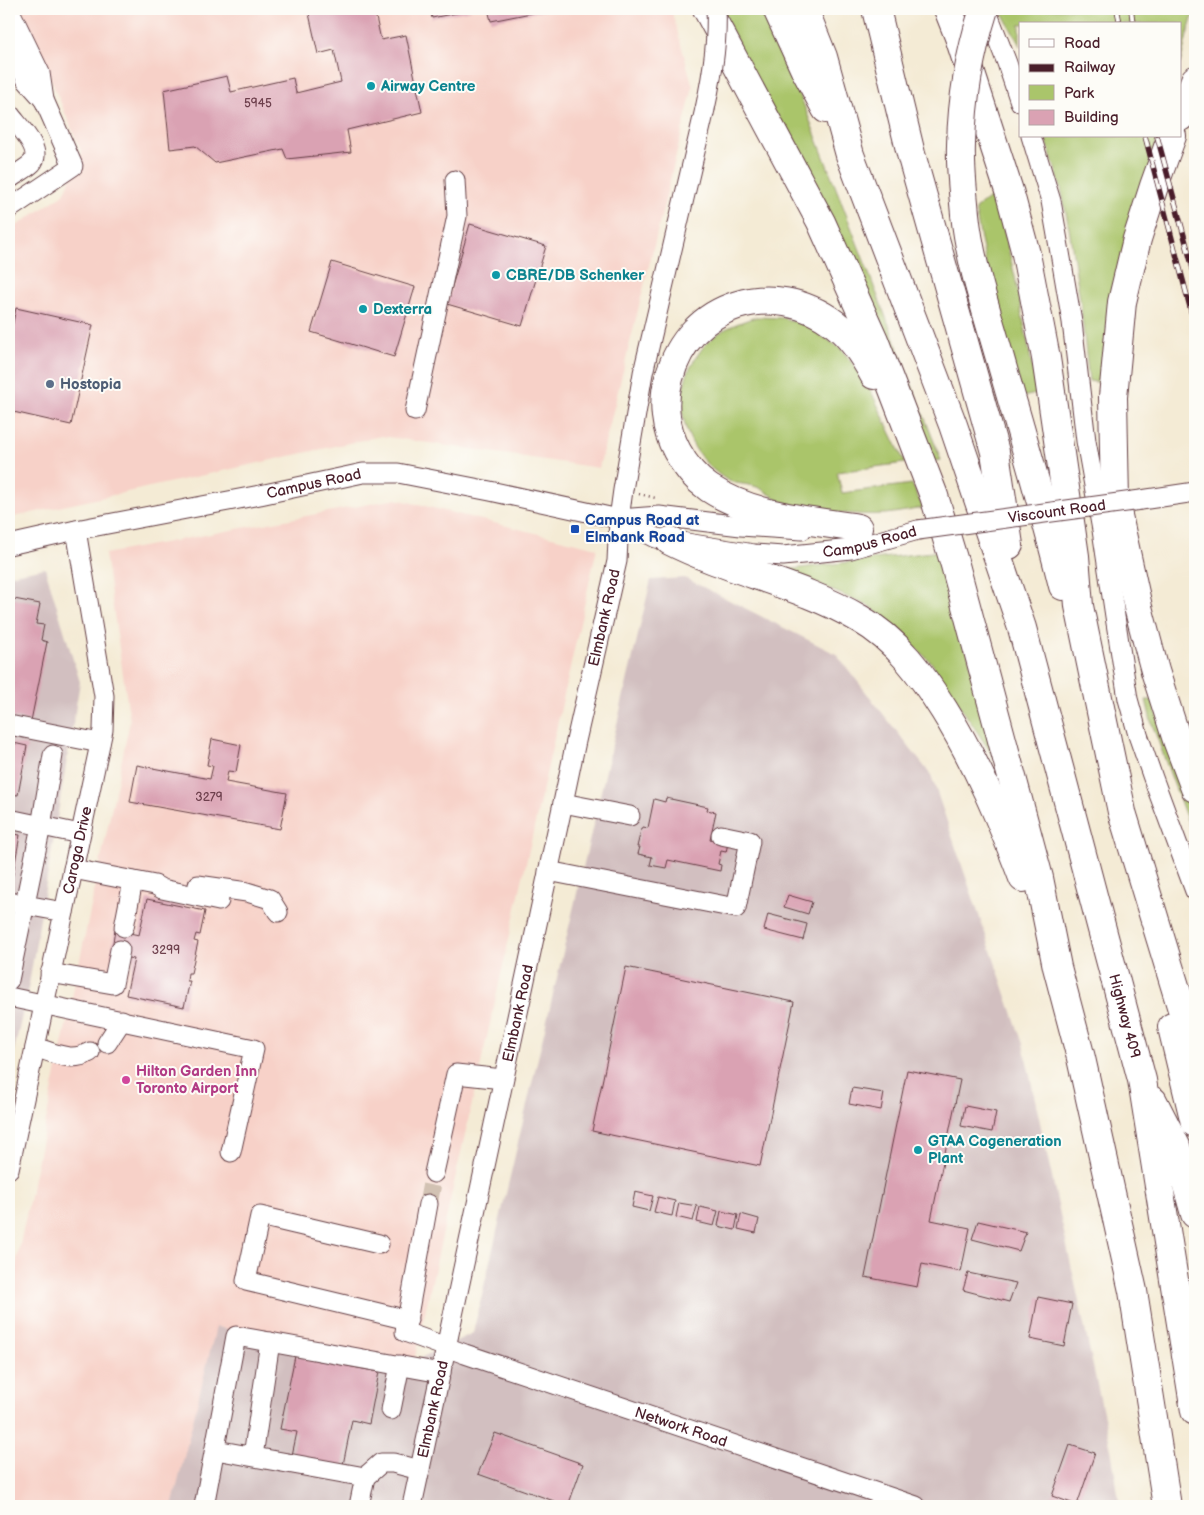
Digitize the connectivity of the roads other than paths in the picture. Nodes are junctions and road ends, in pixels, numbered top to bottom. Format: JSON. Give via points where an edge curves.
{"nodes":[{"id":1,"x":9,"y":9,"type":"edge"},
{"id":2,"x":708,"y":9,"type":"edge"},
{"id":3,"x":716,"y":9,"type":"edge"},
{"id":4,"x":777,"y":9,"type":"edge"},
{"id":5,"x":804,"y":9,"type":"edge"},
{"id":6,"x":876,"y":9,"type":"edge"},
{"id":7,"x":948,"y":9,"type":"edge"},
{"id":8,"x":985,"y":9,"type":"edge"},
{"id":9,"x":9,"y":43,"type":"edge"},
{"id":10,"x":1195,"y":80,"type":"edge"},
{"id":11,"x":1019,"y":99,"type":"edge"},
{"id":12,"x":44,"y":100,"type":"junction"},
{"id":13,"x":1182,"y":112,"type":"edge"},
{"id":14,"x":11,"y":116,"type":"edge"},
{"id":15,"x":1032,"y":138,"type":"edge"},
{"id":16,"x":1171,"y":138,"type":"edge"},
{"id":17,"x":850,"y":155,"type":"junction"},
{"id":18,"x":9,"y":178,"type":"edge"},
{"id":19,"x":455,"y":180,"type":"dead end"},
{"id":20,"x":9,"y":209,"type":"edge"},
{"id":21,"x":415,"y":411,"type":"dead end"},
{"id":22,"x":905,"y":422,"type":"junction"},
{"id":23,"x":1195,"y":492,"type":"edge"},
{"id":24,"x":619,"y":519,"type":"junction"},
{"id":25,"x":858,"y":528,"type":"junction"},
{"id":26,"x":76,"y":530,"type":"junction"},
{"id":27,"x":918,"y":530,"type":"junction"},
{"id":28,"x":670,"y":541,"type":"junction"},
{"id":29,"x":9,"y":544,"type":"edge"},
{"id":30,"x":1079,"y":606,"type":"junction"},
{"id":31,"x":1022,"y":628,"type":"junction"},
{"id":32,"x":9,"y":726,"type":"edge"},
{"id":33,"x":100,"y":743,"type":"junction"},
{"id":34,"x":53,"y":755,"type":"dead end"},
{"id":35,"x":1195,"y":788,"type":"edge"},
{"id":36,"x":563,"y":803,"type":"junction"},
{"id":37,"x":630,"y":816,"type":"dead end"},
{"id":38,"x":9,"y":819,"type":"edge"},
{"id":39,"x":41,"y":826,"type":"junction"},
{"id":40,"x":80,"y":834,"type":"junction"},
{"id":41,"x":721,"y":835,"type":"dead end"},
{"id":42,"x":73,"y":869,"type":"junction"},
{"id":43,"x":548,"y":871,"type":"junction"},
{"id":44,"x":133,"y":881,"type":"junction"},
{"id":45,"x":192,"y":890,"type":"junction"},
{"id":46,"x":1195,"y":891,"type":"edge"},
{"id":47,"x":219,"y":901,"type":"dead end"},
{"id":48,"x":17,"y":903,"type":"edge"},
{"id":49,"x":64,"y":912,"type":"junction"},
{"id":50,"x":278,"y":912,"type":"dead end"},
{"id":51,"x":124,"y":927,"type":"dead end"},
{"id":52,"x":120,"y":950,"type":"dead end"},
{"id":53,"x":1165,"y":954,"type":"junction"},
{"id":54,"x":1057,"y":967,"type":"junction"},
{"id":55,"x":50,"y":973,"type":"junction"},
{"id":56,"x":9,"y":980,"type":"edge"},
{"id":57,"x":9,"y":996,"type":"edge"},
{"id":58,"x":1195,"y":1002,"type":"edge"},
{"id":59,"x":44,"y":1003,"type":"junction"},
{"id":60,"x":122,"y":1020,"type":"junction"},
{"id":61,"x":107,"y":1043,"type":"dead end"},
{"id":62,"x":35,"y":1047,"type":"junction"},
{"id":63,"x":90,"y":1052,"type":"dead end"},
{"id":64,"x":1195,"y":1052,"type":"edge"},
{"id":65,"x":503,"y":1079,"type":"junction"},
{"id":66,"x":1142,"y":1080,"type":"junction"},
{"id":67,"x":1195,"y":1123,"type":"edge"},
{"id":68,"x":231,"y":1152,"type":"dead end"},
{"id":69,"x":9,"y":1162,"type":"edge"},
{"id":70,"x":434,"y":1173,"type":"tunnel mouth"},
{"id":71,"x":428,"y":1204,"type":"tunnel mouth"},
{"id":72,"x":1195,"y":1214,"type":"edge"},
{"id":73,"x":379,"y":1244,"type":"dead end"},
{"id":74,"x":408,"y":1320,"type":"junction"},
{"id":75,"x":270,"y":1342,"type":"junction"},
{"id":76,"x":446,"y":1347,"type":"junction"},
{"id":77,"x":400,"y":1365,"type":"junction"},
{"id":78,"x":440,"y":1373,"type":"junction"},
{"id":79,"x":391,"y":1410,"type":"dead end"},
{"id":80,"x":1195,"y":1411,"type":"edge"},
{"id":81,"x":216,"y":1450,"type":"junction"},
{"id":82,"x":253,"y":1456,"type":"junction"},
{"id":83,"x":420,"y":1470,"type":"junction"},
{"id":84,"x":365,"y":1477,"type":"junction"},
{"id":85,"x":1164,"y":1500,"type":"edge"},
{"id":86,"x":204,"y":1506,"type":"edge"},
{"id":87,"x":359,"y":1506,"type":"edge"},
{"id":88,"x":412,"y":1506,"type":"edge"},
{"id":89,"x":916,"y":1506,"type":"edge"}],
"edges":[{"from":1,"to":12,"type":"street","via":[[40,73]]},
{"from":2,"to":22,"type":"highway","via":[[820,222],[874,340]]},
{"from":3,"to":24,"type":"street","name":"Elmbank Road","bridge":true,"via":[[711,83],[643,373]]},
{"from":4,"to":17,"type":"highway"},
{"from":5,"to":17,"type":"highway","via":[[823,57]]},
{"from":6,"to":31,"type":"highway","via":[[911,154],[994,452]]},
{"from":7,"to":30,"type":"highway","via":[[1010,194],[1026,254],[1056,424]]},
{"from":8,"to":11,"type":"street"},
{"from":8,"to":30,"type":"highway","bridge":true,"via":[[970,62],[962,119],[962,182],[969,244],[1064,587]]},
{"from":9,"to":12,"type":"street","via":[[26,81]]},
{"from":10,"to":13,"type":"highway"},
{"from":12,"to":20,"type":"street","via":[[73,166]]},
{"from":14,"to":18,"type":"street","via":[[22,127],[35,155],[32,162]]},
{"from":15,"to":46,"type":"street","via":[[1050,201],[1072,322],[1086,441],[1128,699]]},
{"from":16,"to":35,"type":"highway","via":[[1137,239],[1122,302],[1113,397],[1115,502],[1155,671]]},
{"from":17,"to":31,"type":"highway","via":[[953,425]]},
{"from":19,"to":21,"type":"street","via":[[456,216]]},
{"from":22,"to":25,"type":"highway","via":[[862,353],[843,330],[796,304],[754,300],[723,310],[700,326],[674,362],[666,393],[666,419],[681,458],[698,480],[756,510]]},
{"from":22,"to":54,"type":"highway","via":[[934,496],[970,618],[1039,878]]},
{"from":23,"to":27,"type":"street","name":"Viscount Road","bridge":true},
{"from":24,"to":25,"type":"street","name":"Campus Road","via":[[659,516],[790,530]]},
{"from":24,"to":26,"type":"street","name":"Campus Road","via":[[406,475],[363,473]]},
{"from":24,"to":28,"type":"street","name":"Campus Road","via":[[656,538]]},
{"from":24,"to":36,"type":"street","name":"Elmbank Road","via":[[617,562]]},
{"from":25,"to":27,"type":"street","name":"Campus Road"},
{"from":26,"to":29,"type":"street","name":"Campus Road"},
{"from":26,"to":33,"type":"street","name":"Caroga Drive","via":[[104,696]]},
{"from":27,"to":28,"type":"street","name":"Campus Road","via":[[851,550],[783,556]]},
{"from":28,"to":54,"type":"highway","via":[[694,553],[822,600],[860,619],[878,631],[913,665],[928,684],[979,773]]},
{"from":30,"to":53,"type":"highway","via":[[1122,812]]},
{"from":31,"to":66,"type":"highway","name":"Highway 409"},
{"from":32,"to":33,"type":"street"},
{"from":33,"to":40,"type":"street","name":"Caroga Drive"},
{"from":34,"to":39,"type":"street"},
{"from":36,"to":37,"type":"street"},
{"from":36,"to":43,"type":"street","name":"Elmbank Road"},
{"from":38,"to":39,"type":"street"},
{"from":39,"to":40,"type":"street"},
{"from":39,"to":48,"type":"street"},
{"from":40,"to":42,"type":"street","name":"Caroga Drive"},
{"from":41,"to":43,"type":"street","via":[[750,841],[736,908]]},
{"from":42,"to":44,"type":"street"},
{"from":42,"to":49,"type":"street","name":"Caroga Drive"},
{"from":43,"to":65,"type":"street","name":"Elmbank Road"},
{"from":44,"to":45,"type":"street","via":[[155,885],[163,882]]},
{"from":44,"to":51,"type":"street"},
{"from":45,"to":47,"type":"street"},
{"from":45,"to":50,"type":"street","via":[[247,892],[270,899]]},
{"from":48,"to":49,"type":"street"},
{"from":48,"to":56,"type":"street"},
{"from":49,"to":55,"type":"street","name":"Caroga Drive"},
{"from":52,"to":55,"type":"street","via":[[113,984]]},
{"from":53,"to":58,"type":"highway","via":[[1186,982]]},
{"from":53,"to":64,"type":"highway"},
{"from":53,"to":67,"type":"highway","via":[[1162,966],[1166,1002]]},
{"from":54,"to":85,"type":"highway","via":[[1081,1058],[1132,1291]]},
{"from":55,"to":59,"type":"street","name":"Caroga Drive"},
{"from":57,"to":59,"type":"street"},
{"from":59,"to":60,"type":"street"},
{"from":59,"to":62,"type":"street","name":"Caroga Drive"},
{"from":60,"to":61,"type":"street"},
{"from":60,"to":68,"type":"street","via":[[254,1049]]},
{"from":62,"to":63,"type":"street","via":[[66,1057],[81,1057]]},
{"from":62,"to":69,"type":"street","name":"Caroga Drive"},
{"from":65,"to":70,"type":"street","via":[[456,1074]]},
{"from":65,"to":76,"type":"street","name":"Elmbank Road"},
{"from":66,"to":72,"type":"highway","via":[[1176,1146]]},
{"from":66,"to":80,"type":"highway","name":"Highway 409"},
{"from":71,"to":74,"type":"street"},
{"from":73,"to":74,"type":"street","via":[[260,1216],[246,1281]]},
{"from":74,"to":76,"type":"street","name":"Network Road","via":[[405,1332]]},
{"from":75,"to":77,"type":"street"},
{"from":75,"to":81,"type":"street","via":[[236,1336]]},
{"from":75,"to":82,"type":"street"},
{"from":76,"to":78,"type":"street","name":"Elmbank Road"},
{"from":76,"to":89,"type":"street","name":"Network Road"},
{"from":77,"to":78,"type":"street"},
{"from":77,"to":79,"type":"street"},
{"from":78,"to":83,"type":"street","name":"Elmbank Road"},
{"from":81,"to":82,"type":"street"},
{"from":81,"to":86,"type":"street"},
{"from":82,"to":84,"type":"street"},
{"from":83,"to":84,"type":"street","via":[[381,1463]]},
{"from":83,"to":88,"type":"street","name":"Elmbank Road"},
{"from":84,"to":87,"type":"street"}]}
